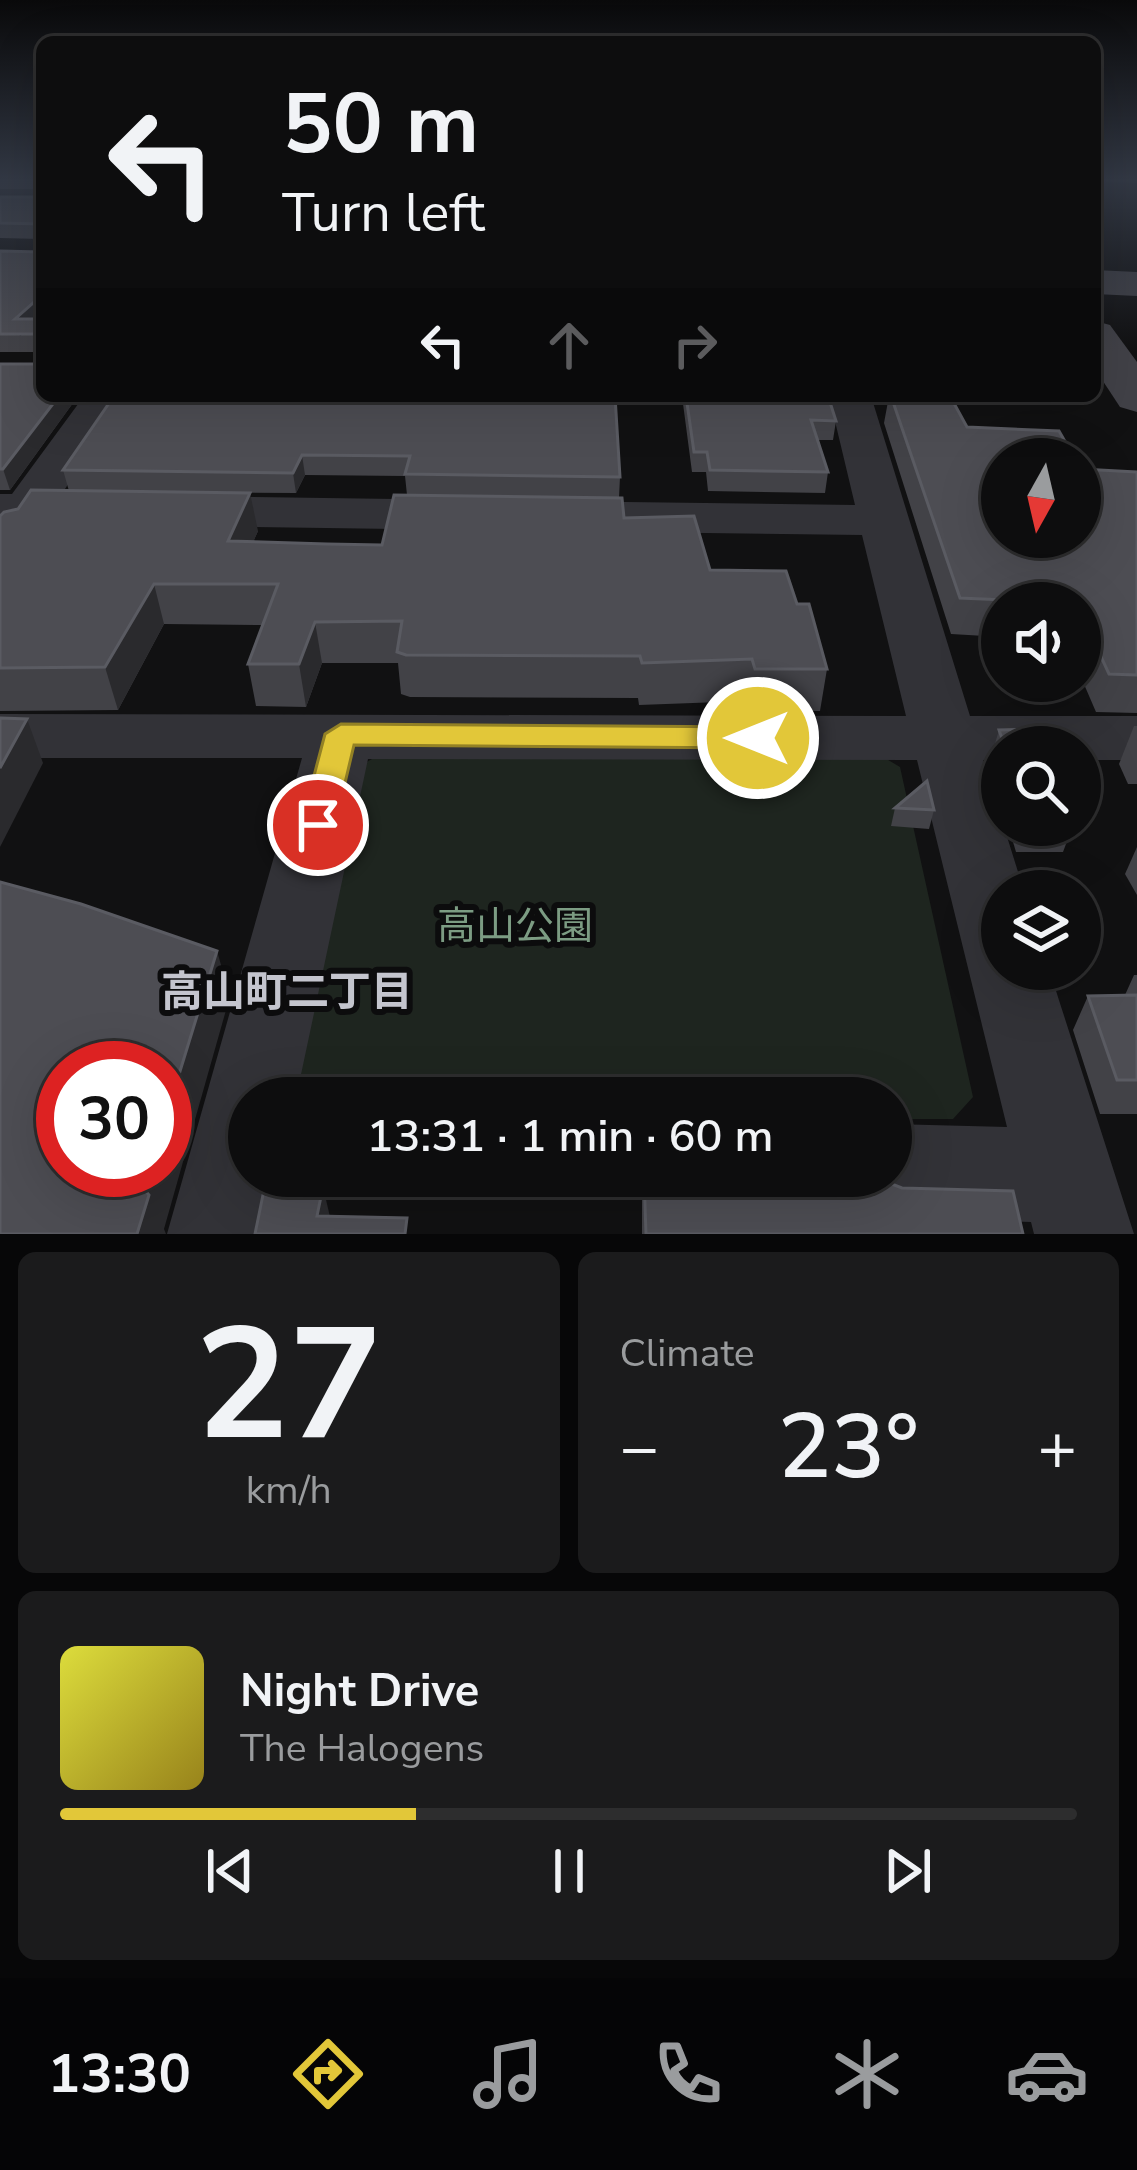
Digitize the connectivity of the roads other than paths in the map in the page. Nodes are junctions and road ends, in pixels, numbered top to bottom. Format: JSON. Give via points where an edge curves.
{"nodes":[{"id":1,"x":1101,"y":282,"type":"edge"},
{"id":2,"x":1137,"y":284,"type":"edge"},
{"id":3,"x":1101,"y":343,"type":"edge"},
{"id":4,"x":1137,"y":397,"type":"edge"},
{"id":5,"x":100,"y":402,"type":"edge"},
{"id":6,"x":852,"y":402,"type":"edge"},
{"id":7,"x":885,"y":520,"type":"junction"},
{"id":8,"x":8,"y":522,"type":"edge"},
{"id":9,"x":341,"y":734,"type":"junction"},
{"id":10,"x":0,"y":736,"type":"edge"},
{"id":11,"x":1137,"y":738,"type":"edge"},
{"id":12,"x":943,"y":740,"type":"junction"},
{"id":13,"x":981,"y":875,"type":"edge"},
{"id":14,"x":1014,"y":990,"type":"edge"},
{"id":15,"x":258,"y":1077,"type":"edge"},
{"id":16,"x":912,"y":1175,"type":"edge"},
{"id":17,"x":1075,"y":1205,"type":"edge"}],
"edges":[{"from":1,"to":2,"type":"street"},
{"from":3,"to":4,"type":"street"},
{"from":5,"to":8,"type":"street"},
{"from":6,"to":7,"type":"street"},
{"from":7,"to":8,"type":"street"},
{"from":7,"to":12,"type":"street"},
{"from":9,"to":10,"type":"street"},
{"from":9,"to":12,"type":"street"},
{"from":9,"to":15,"type":"street"},
{"from":11,"to":12,"type":"street"},
{"from":12,"to":13,"type":"street"},
{"from":14,"to":17,"type":"street"},
{"from":16,"to":17,"type":"street"}]}
